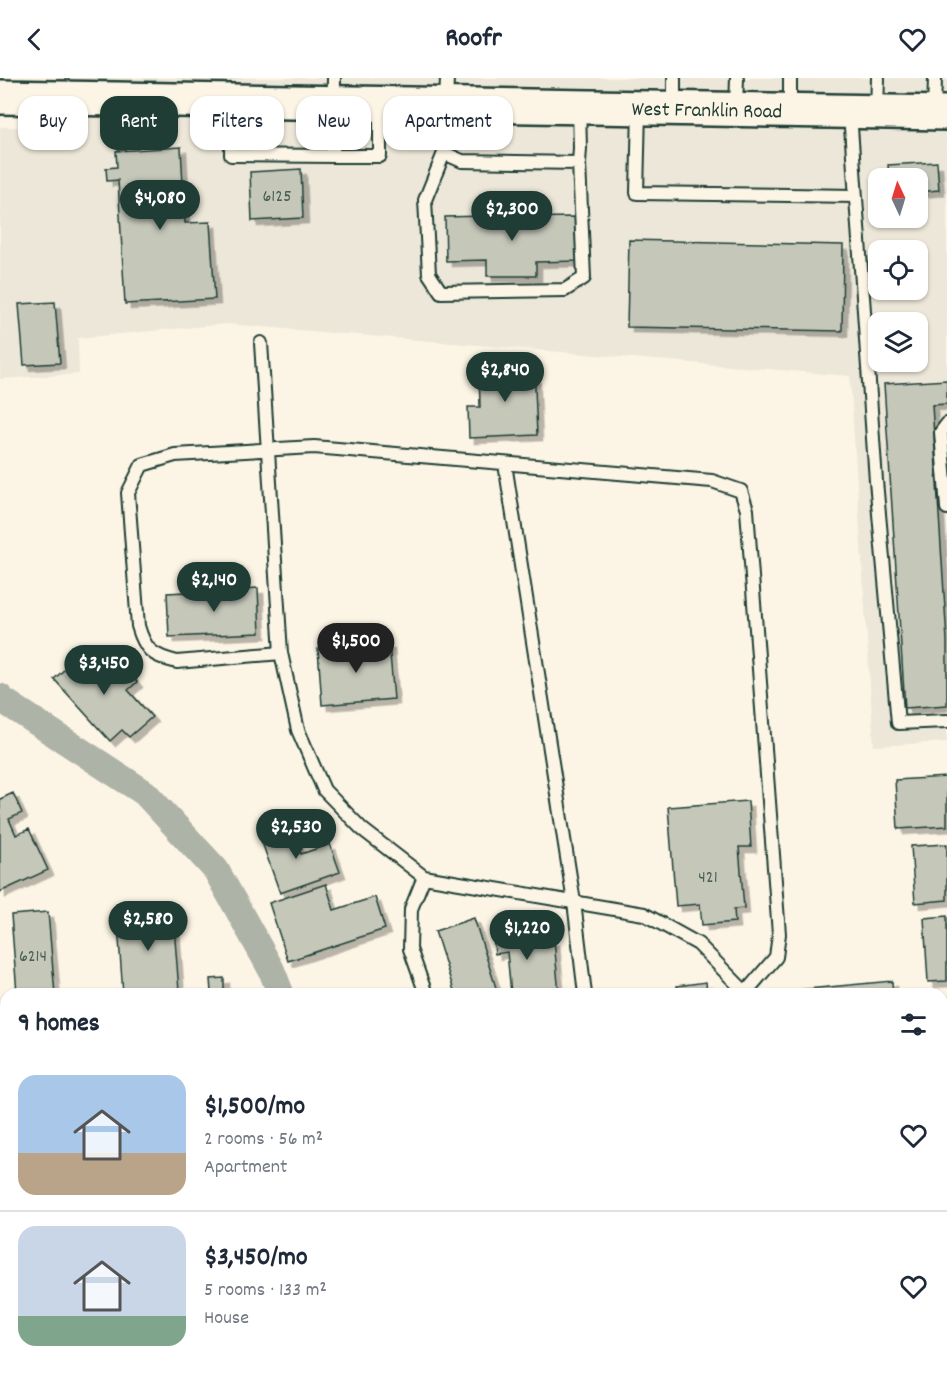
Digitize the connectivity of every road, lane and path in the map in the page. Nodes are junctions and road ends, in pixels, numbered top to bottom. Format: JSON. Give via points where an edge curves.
{"nodes":[{"id":1,"x":737,"y":78,"type":"edge"},
{"id":2,"x":790,"y":78,"type":"edge"},
{"id":3,"x":878,"y":78,"type":"edge"},
{"id":4,"x":935,"y":78,"type":"edge"},
{"id":5,"x":334,"y":90,"type":"edge"},
{"id":6,"x":447,"y":91,"type":"edge"},
{"id":7,"x":674,"y":93,"type":"edge"},
{"id":8,"x":278,"y":96,"type":"edge"},
{"id":9,"x":0,"y":97,"type":"edge"},
{"id":10,"x":190,"y":100,"type":"edge"},
{"id":11,"x":380,"y":104,"type":"junction"},
{"id":12,"x":579,"y":107,"type":"junction"},
{"id":13,"x":639,"y":108,"type":"junction"},
{"id":14,"x":736,"y":110,"type":"junction"},
{"id":15,"x":790,"y":111,"type":"junction"},
{"id":16,"x":863,"y":112,"type":"junction"},
{"id":17,"x":940,"y":113,"type":"edge"},
{"id":18,"x":231,"y":150,"type":"edge"},
{"id":19,"x":444,"y":153,"type":"junction"},
{"id":20,"x":333,"y":156,"type":"junction"},
{"id":21,"x":579,"y":163,"type":"junction"},
{"id":22,"x":856,"y":196,"type":"junction"},
{"id":23,"x":261,"y":343,"type":"dead end"},
{"id":24,"x":947,"y":424,"type":"edge"},
{"id":25,"x":267,"y":450,"type":"junction"},
{"id":26,"x":506,"y":464,"type":"junction"},
{"id":27,"x":947,"y":508,"type":"edge"},
{"id":28,"x":281,"y":653,"type":"junction"},
{"id":29,"x":947,"y":721,"type":"edge"},
{"id":30,"x":424,"y":877,"type":"junction"},
{"id":31,"x":574,"y":902,"type":"junction"},
{"id":32,"x":424,"y":988,"type":"edge"},
{"id":33,"x":584,"y":988,"type":"edge"},
{"id":34,"x":741,"y":988,"type":"edge"},
{"id":35,"x":750,"y":988,"type":"edge"}],
"edges":[{"from":1,"to":14,"type":"lane"},
{"from":2,"to":15,"type":"lane"},
{"from":3,"to":16,"type":"lane"},
{"from":4,"to":17,"type":"lane"},
{"from":5,"to":8,"type":"main road","name":"West Franklin Road"},
{"from":5,"to":11,"type":"main road","name":"West Franklin Road"},
{"from":5,"to":20,"type":"lane"},
{"from":6,"to":11,"type":"main road","name":"West Franklin Road"},
{"from":6,"to":12,"type":"main road","name":"West Franklin Road"},
{"from":6,"to":19,"type":"lane"},
{"from":7,"to":13,"type":"main road","name":"West Franklin Road"},
{"from":7,"to":14,"type":"main road","name":"West Franklin Road"},
{"from":9,"to":10,"type":"main road","name":"West Franklin Road"},
{"from":11,"to":20,"type":"lane","via":[[380,156]]},
{"from":12,"to":13,"type":"main road","name":"West Franklin Road"},
{"from":12,"to":21,"type":"lane"},
{"from":13,"to":22,"type":"lane","via":[[637,193]]},
{"from":14,"to":15,"type":"main road","name":"West Franklin Road"},
{"from":15,"to":16,"type":"main road","name":"West Franklin Road"},
{"from":16,"to":17,"type":"main road","name":"West Franklin Road"},
{"from":16,"to":22,"type":"lane"},
{"from":18,"to":20,"type":"lane","via":[[231,155]]},
{"from":19,"to":21,"type":"lane","via":[[462,160]]},
{"from":19,"to":21,"type":"lane","via":[[425,200],[429,274],[441,292],[565,290],[584,278]]},
{"from":22,"to":29,"type":"lane","via":[[898,723]]},
{"from":23,"to":25,"type":"lane"},
{"from":24,"to":27,"type":"lane","via":[[941,432]]},
{"from":25,"to":26,"type":"lane","via":[[314,447]]},
{"from":25,"to":28,"type":"lane"},
{"from":25,"to":28,"type":"lane","via":[[175,455],[142,465],[128,493],[138,626],[142,641],[152,652],[177,662]]},
{"from":26,"to":31,"type":"lane"},
{"from":26,"to":35,"type":"lane","via":[[712,481],[741,491],[747,510],[779,934],[776,957]]},
{"from":28,"to":30,"type":"lane","via":[[298,730],[324,790],[362,829]]},
{"from":30,"to":31,"type":"lane"},
{"from":30,"to":32,"type":"lane","via":[[411,909],[410,949]]},
{"from":31,"to":33,"type":"lane"},
{"from":31,"to":34,"type":"lane","via":[[644,914],[698,945]]}]}
